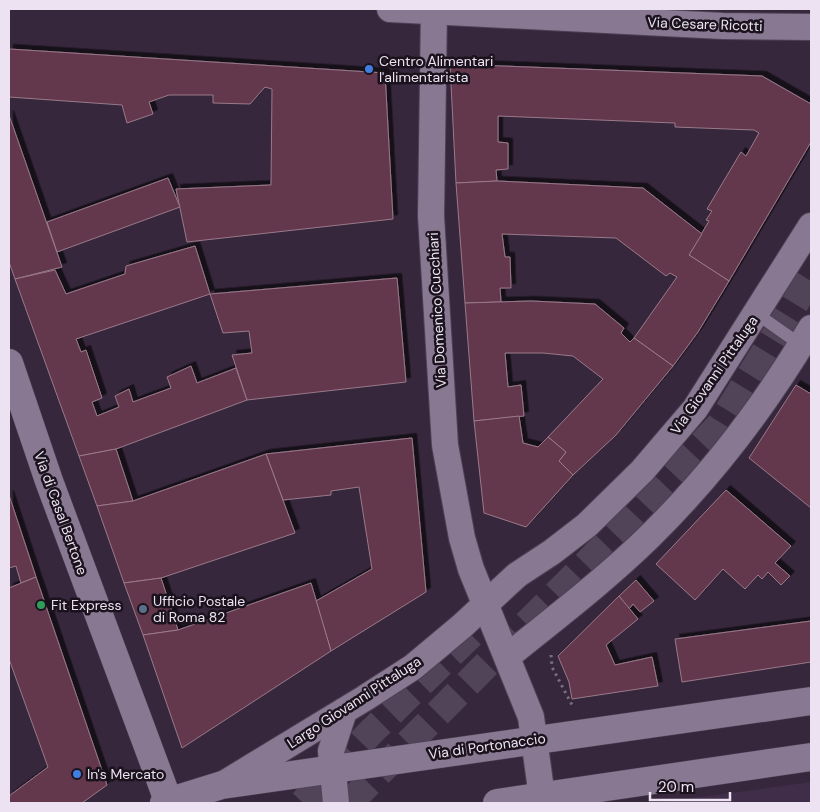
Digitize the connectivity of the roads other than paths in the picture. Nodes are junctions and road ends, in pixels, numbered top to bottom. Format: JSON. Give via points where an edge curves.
{"nodes":[{"id":1,"x":390,"y":9,"type":"edge"},
{"id":2,"x":434,"y":10,"type":"edge"},
{"id":3,"x":811,"y":27,"type":"edge"},
{"id":4,"x":811,"y":226,"type":"edge"},
{"id":5,"x":757,"y":314,"type":"junction"},
{"id":6,"x":808,"y":342,"type":"edge"},
{"id":7,"x":9,"y":363,"type":"edge"},
{"id":8,"x":484,"y":606,"type":"junction"},
{"id":9,"x":508,"y":656,"type":"junction"},
{"id":10,"x":811,"y":701,"type":"edge"},
{"id":11,"x":344,"y":711,"type":"junction"},
{"id":12,"x":535,"y":739,"type":"junction"},
{"id":13,"x":811,"y":757,"type":"edge"},
{"id":14,"x":332,"y":770,"type":"junction"},
{"id":15,"x":222,"y":785,"type":"junction"},
{"id":16,"x":542,"y":797,"type":"junction"},
{"id":17,"x":167,"y":803,"type":"edge"},
{"id":18,"x":336,"y":803,"type":"edge"},
{"id":19,"x":497,"y":803,"type":"edge"}],
"edges":[{"from":1,"to":2,"type":"street","name":"Via Cesare Ricotti"},
{"from":2,"to":3,"type":"street","name":"Via Cesare Ricotti","via":[[723,26]]},
{"from":2,"to":8,"type":"street","name":"Via Domenico Cucchiari","via":[[431,216],[445,445],[462,538]]},
{"from":4,"to":5,"type":"street","name":"Via Giovanni Pittaluga"},
{"from":5,"to":6,"type":"lane"},
{"from":5,"to":8,"type":"street","name":"Via Giovanni Pittaluga","via":[[695,409],[642,471],[587,525],[517,575]]},
{"from":6,"to":9,"type":"street","via":[[755,414],[662,524],[620,564]]},
{"from":7,"to":17,"type":"main road","name":"Via di Casal Bertone"},
{"from":8,"to":9,"type":"street"},
{"from":8,"to":11,"type":"street","name":"Largo Giovanni Pittaluga","via":[[413,667]]},
{"from":9,"to":12,"type":"street","via":[[525,699]]},
{"from":10,"to":12,"type":"main road","name":"Via di Portonaccio"},
{"from":11,"to":14,"type":"street","via":[[332,746]]},
{"from":11,"to":15,"type":"street","name":"Largo Giovanni Pittaluga"},
{"from":12,"to":14,"type":"main road","name":"Via di Portonaccio"},
{"from":12,"to":16,"type":"street"},
{"from":13,"to":16,"type":"main road"},
{"from":14,"to":15,"type":"main road","name":"Via di Portonaccio"},
{"from":14,"to":18,"type":"street"},
{"from":15,"to":17,"type":"main road","name":"Via di Portonaccio"},
{"from":16,"to":19,"type":"main road"}]}
